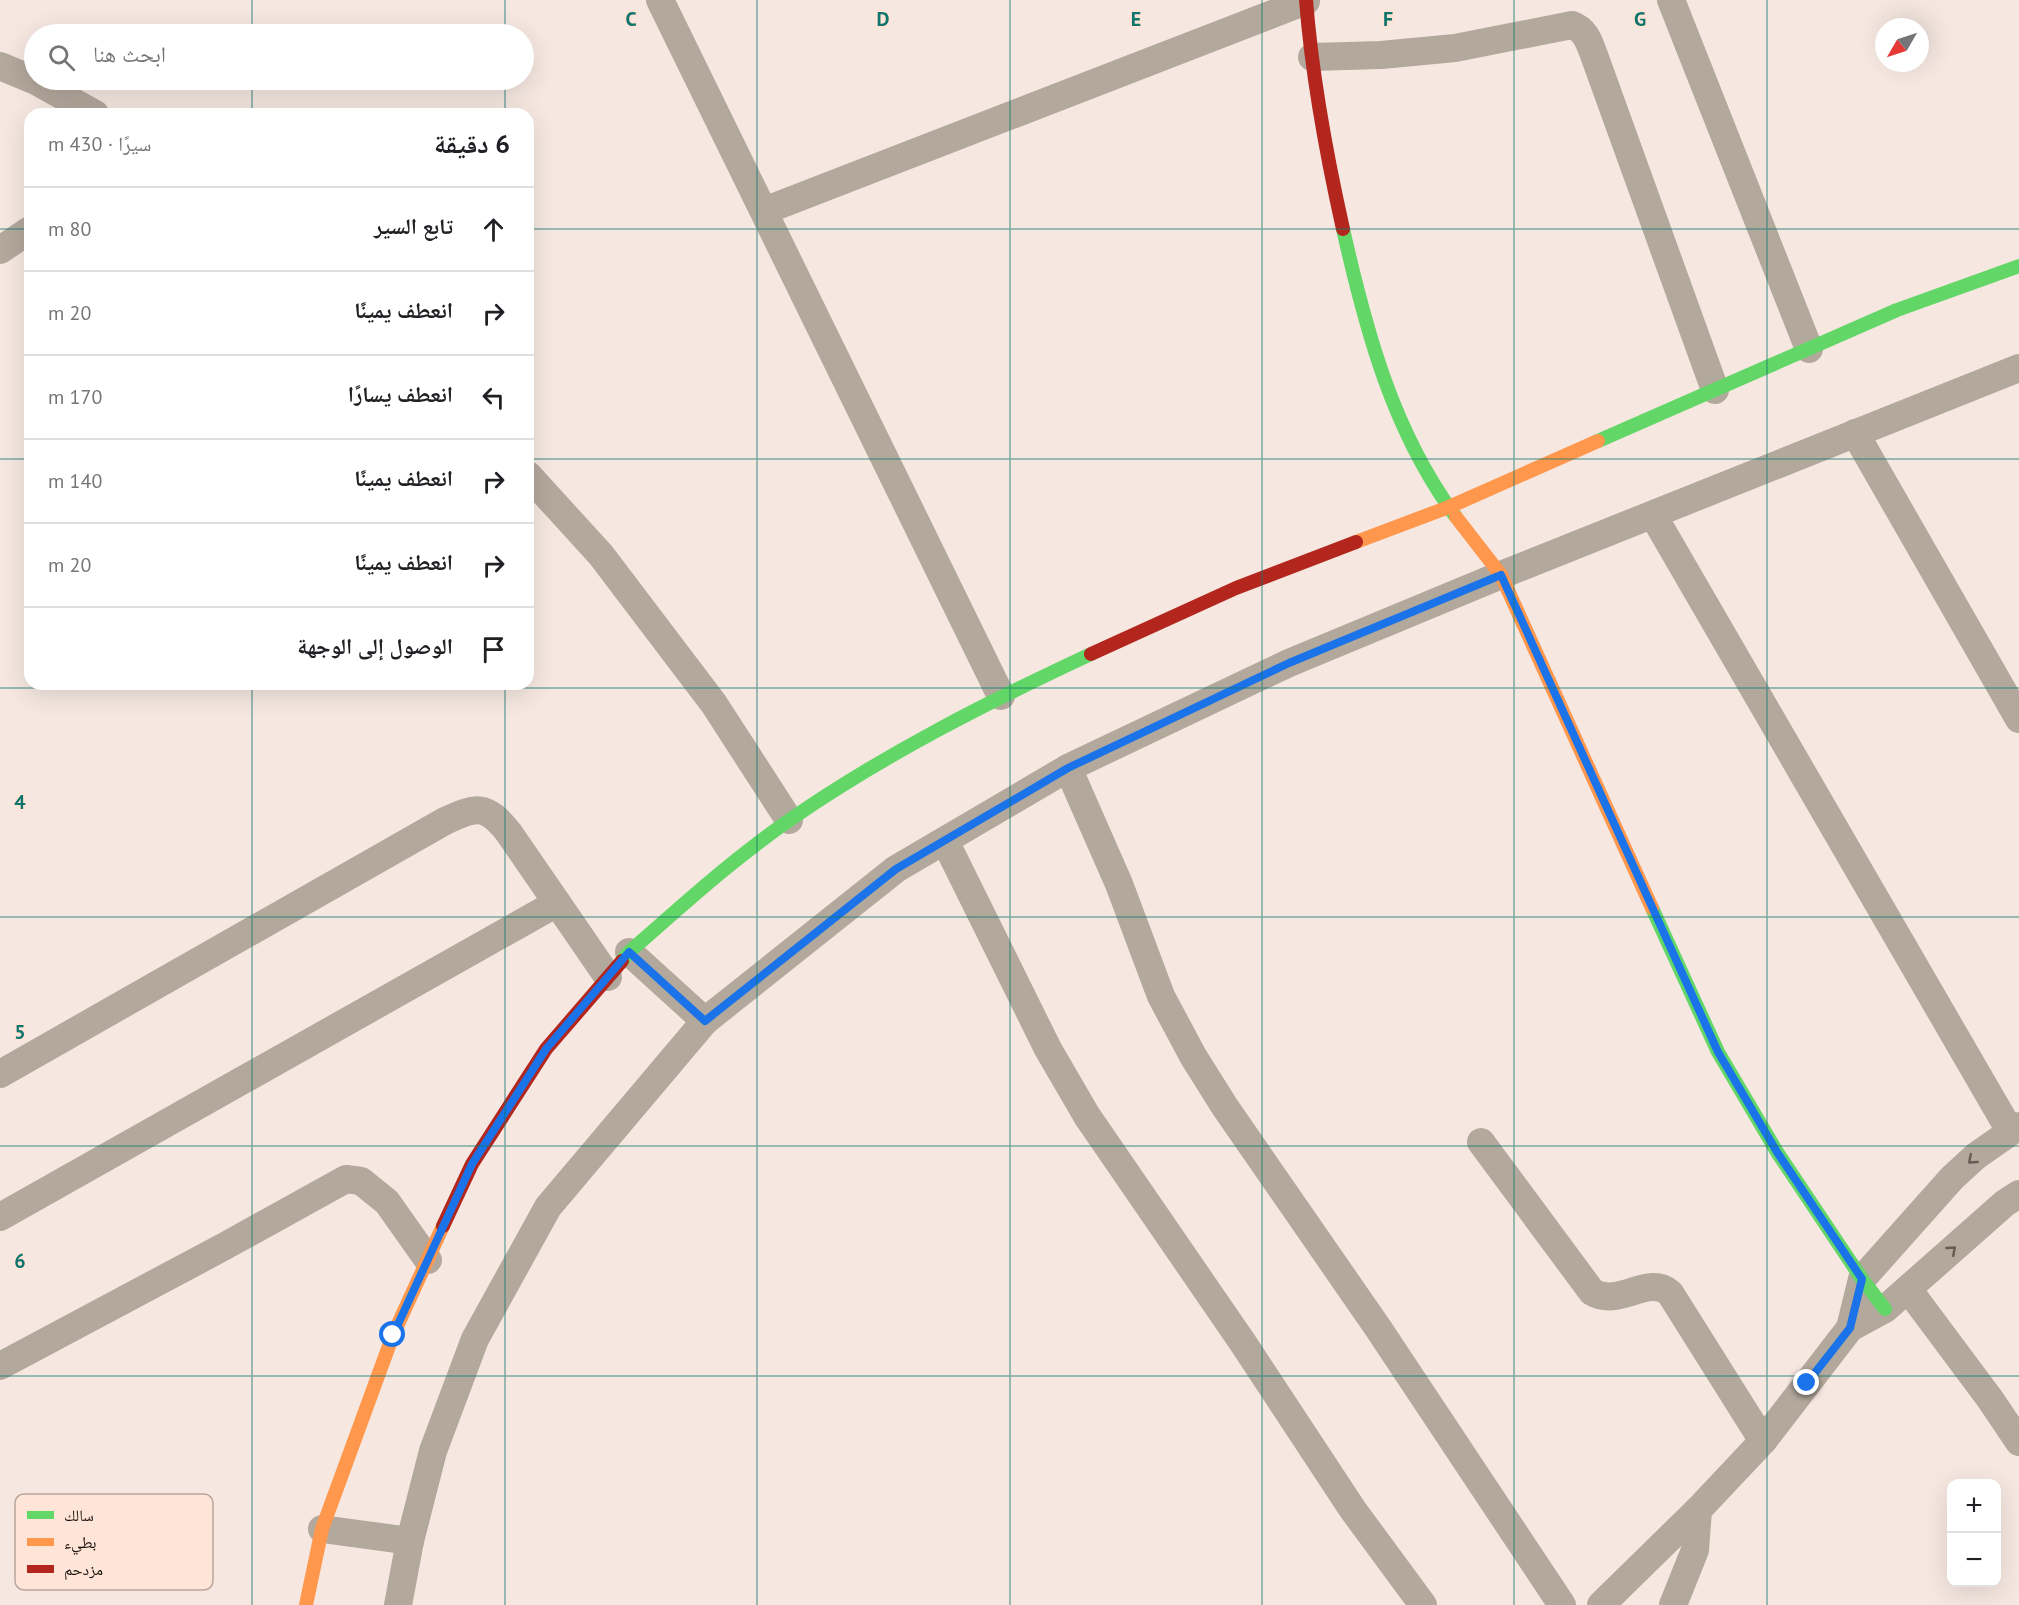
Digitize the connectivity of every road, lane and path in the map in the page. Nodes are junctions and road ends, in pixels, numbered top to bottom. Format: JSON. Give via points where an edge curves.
{"nodes":[{"id":1,"x":660,"y":0,"type":"edge"},
{"id":2,"x":1671,"y":0,"type":"edge"},
{"id":3,"x":1306,"y":1,"type":"edge"},
{"id":4,"x":1312,"y":57,"type":"junction"},
{"id":5,"x":0,"y":66,"type":"edge"},
{"id":6,"x":24,"y":76,"type":"edge"},
{"id":7,"x":52,"y":90,"type":"edge"},
{"id":8,"x":84,"y":108,"type":"edge"},
{"id":9,"x":764,"y":211,"type":"junction"},
{"id":10,"x":24,"y":234,"type":"edge"},
{"id":11,"x":0,"y":250,"type":"edge"},
{"id":12,"x":2019,"y":266,"type":"edge"},
{"id":13,"x":1809,"y":349,"type":"junction"},
{"id":14,"x":2019,"y":368,"type":"edge"},
{"id":15,"x":1715,"y":390,"type":"junction"},
{"id":16,"x":1855,"y":433,"type":"junction"},
{"id":17,"x":534,"y":482,"type":"edge"},
{"id":18,"x":1449,"y":507,"type":"junction"},
{"id":19,"x":1653,"y":515,"type":"junction"},
{"id":20,"x":1501,"y":575,"type":"junction"},
{"id":21,"x":1001,"y":696,"type":"junction"},
{"id":22,"x":2019,"y":719,"type":"edge"},
{"id":23,"x":1068,"y":768,"type":"junction"},
{"id":24,"x":789,"y":820,"type":"junction"},
{"id":25,"x":945,"y":841,"type":"junction"},
{"id":26,"x":557,"y":903,"type":"junction"},
{"id":27,"x":629,"y":952,"type":"junction"},
{"id":28,"x":608,"y":977,"type":"junction"},
{"id":29,"x":705,"y":1021,"type":"junction"},
{"id":30,"x":0,"y":1074,"type":"edge"},
{"id":31,"x":2014,"y":1129,"type":"edge"},
{"id":32,"x":1481,"y":1142,"type":"dead end"},
{"id":33,"x":2019,"y":1194,"type":"edge"},
{"id":34,"x":0,"y":1217,"type":"edge"},
{"id":35,"x":428,"y":1260,"type":"junction"},
{"id":36,"x":1862,"y":1279,"type":"junction"},
{"id":37,"x":1908,"y":1288,"type":"junction"},
{"id":38,"x":1885,"y":1309,"type":"junction"},
{"id":39,"x":1850,"y":1328,"type":"junction"},
{"id":40,"x":0,"y":1366,"type":"edge"},
{"id":41,"x":1763,"y":1441,"type":"junction"},
{"id":42,"x":2019,"y":1442,"type":"edge"},
{"id":43,"x":1698,"y":1510,"type":"junction"},
{"id":44,"x":322,"y":1529,"type":"junction"},
{"id":45,"x":410,"y":1541,"type":"junction"},
{"id":46,"x":306,"y":1605,"type":"edge"},
{"id":47,"x":398,"y":1605,"type":"edge"},
{"id":48,"x":1423,"y":1605,"type":"edge"},
{"id":49,"x":1562,"y":1605,"type":"edge"},
{"id":50,"x":1601,"y":1605,"type":"edge"},
{"id":51,"x":1673,"y":1605,"type":"edge"}],
"edges":[{"from":1,"to":9,"type":"street"},
{"from":2,"to":13,"type":"street"},
{"from":3,"to":4,"type":"street"},
{"from":3,"to":9,"type":"street"},
{"from":4,"to":15,"type":"street","via":[[1455,48],[1572,25],[1580,27],[1594,55]]},
{"from":4,"to":18,"type":"street","via":[[1328,159],[1363,318],[1387,393],[1415,454]]},
{"from":5,"to":6,"type":"street"},
{"from":7,"to":8,"type":"street"},
{"from":9,"to":21,"type":"street"},
{"from":10,"to":11,"type":"street"},
{"from":12,"to":13,"type":"street","via":[[1898,310]]},
{"from":13,"to":15,"type":"street"},
{"from":14,"to":16,"type":"street"},
{"from":15,"to":18,"type":"street"},
{"from":16,"to":19,"type":"street"},
{"from":16,"to":22,"type":"street"},
{"from":17,"to":24,"type":"street","via":[[601,555],[714,704]]},
{"from":18,"to":20,"type":"street"},
{"from":18,"to":21,"type":"street","via":[[1236,588]]},
{"from":19,"to":20,"type":"street"},
{"from":19,"to":31,"type":"street"},
{"from":20,"to":23,"type":"street","via":[[1289,663]]},
{"from":20,"to":36,"type":"street","via":[[1718,1052],[1777,1152]]},
{"from":21,"to":24,"type":"street","via":[[850,779]]},
{"from":23,"to":25,"type":"street"},
{"from":23,"to":49,"type":"street","via":[[1119,884],[1161,996],[1193,1056]]},
{"from":24,"to":27,"type":"street"},
{"from":25,"to":29,"type":"street","via":[[896,869]]},
{"from":25,"to":48,"type":"street","via":[[1048,1049],[1087,1116],[1353,1510]]},
{"from":26,"to":28,"type":"street"},
{"from":26,"to":30,"type":"street","via":[[496,817],[468,810]]},
{"from":26,"to":34,"type":"street"},
{"from":27,"to":28,"type":"street"},
{"from":27,"to":29,"type":"street"},
{"from":28,"to":35,"type":"street","via":[[546,1049],[472,1164]]},
{"from":29,"to":45,"type":"street","via":[[548,1207],[476,1339],[433,1451]]},
{"from":31,"to":36,"type":"street","one_way":true,"via":[[1952,1178]]},
{"from":32,"to":41,"type":"street","via":[[1592,1292],[1606,1298],[1652,1287],[1670,1293]]},
{"from":37,"to":33,"type":"street","one_way":true},
{"from":35,"to":40,"type":"street","via":[[387,1202],[360,1180],[346,1179]]},
{"from":35,"to":44,"type":"street","via":[[393,1335]]},
{"from":36,"to":38,"type":"street"},
{"from":36,"to":39,"type":"street"},
{"from":37,"to":38,"type":"street"},
{"from":37,"to":42,"type":"street"},
{"from":38,"to":39,"type":"street"},
{"from":39,"to":41,"type":"street"},
{"from":41,"to":43,"type":"street"},
{"from":43,"to":50,"type":"street"},
{"from":43,"to":51,"type":"street","via":[[1695,1550]]},
{"from":44,"to":45,"type":"street"},
{"from":44,"to":46,"type":"street"},
{"from":45,"to":47,"type":"street"}]}
